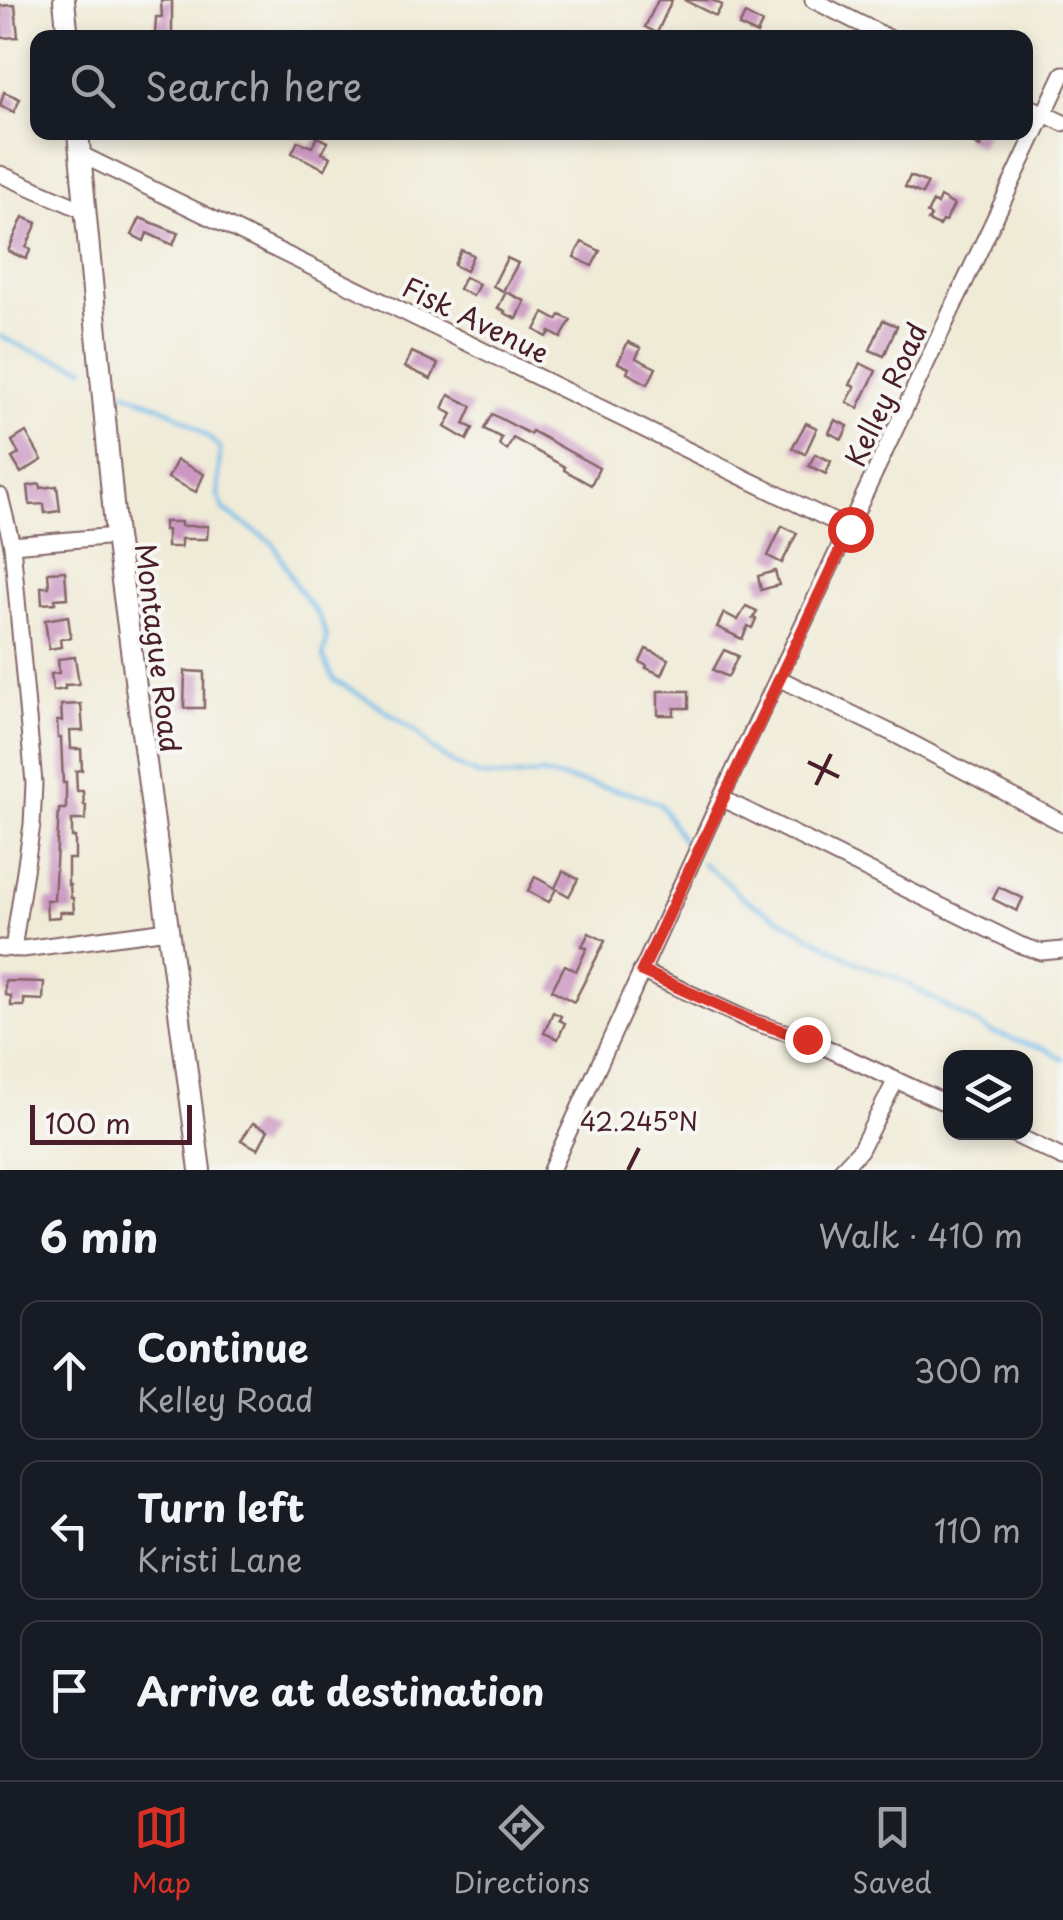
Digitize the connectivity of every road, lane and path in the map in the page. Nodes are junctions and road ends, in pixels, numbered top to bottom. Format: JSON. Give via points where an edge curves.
{"nodes":[{"id":1,"x":64,"y":0,"type":"edge"},
{"id":2,"x":813,"y":0,"type":"edge"},
{"id":3,"x":67,"y":30,"type":"edge"},
{"id":4,"x":873,"y":30,"type":"edge"},
{"id":5,"x":1063,"y":74,"type":"edge"},
{"id":6,"x":1033,"y":108,"type":"edge"},
{"id":7,"x":1044,"y":114,"type":"junction"},
{"id":8,"x":1063,"y":123,"type":"edge"},
{"id":9,"x":1033,"y":138,"type":"edge"},
{"id":10,"x":79,"y":140,"type":"edge"},
{"id":11,"x":1032,"y":140,"type":"edge"},
{"id":12,"x":80,"y":154,"type":"junction"},
{"id":13,"x":0,"y":174,"type":"edge"},
{"id":14,"x":84,"y":210,"type":"junction"},
{"id":15,"x":0,"y":496,"type":"edge"},
{"id":16,"x":850,"y":529,"type":"junction"},
{"id":17,"x":116,"y":536,"type":"junction"},
{"id":18,"x":12,"y":545,"type":"junction"},
{"id":19,"x":778,"y":678,"type":"junction"},
{"id":20,"x":721,"y":798,"type":"junction"},
{"id":21,"x":1063,"y":823,"type":"edge"},
{"id":22,"x":168,"y":930,"type":"junction"},
{"id":23,"x":6,"y":948,"type":"edge"},
{"id":24,"x":1063,"y":950,"type":"edge"},
{"id":25,"x":642,"y":971,"type":"junction"},
{"id":26,"x":896,"y":1080,"type":"junction"},
{"id":27,"x":943,"y":1102,"type":"edge"},
{"id":28,"x":1026,"y":1140,"type":"edge"},
{"id":29,"x":1063,"y":1158,"type":"edge"},
{"id":30,"x":200,"y":1170,"type":"edge"},
{"id":31,"x":551,"y":1170,"type":"edge"},
{"id":32,"x":842,"y":1170,"type":"edge"}],
"edges":[{"from":1,"to":3,"type":"main road"},
{"from":2,"to":4,"type":"street"},
{"from":5,"to":7,"type":"street","name":"Kelley Road"},
{"from":6,"to":7,"type":"street"},
{"from":7,"to":8,"type":"street"},
{"from":7,"to":9,"type":"street","name":"Kelley Road"},
{"from":10,"to":12,"type":"main road","name":"Montague Road"},
{"from":11,"to":16,"type":"street","name":"Kelley Road"},
{"from":12,"to":14,"type":"main road","name":"Montague Road"},
{"from":12,"to":16,"type":"street","name":"Fisk Avenue"},
{"from":13,"to":14,"type":"street"},
{"from":14,"to":17,"type":"main road","name":"Montague Road"},
{"from":15,"to":18,"type":"street"},
{"from":16,"to":19,"type":"street","name":"Kelley Road"},
{"from":17,"to":18,"type":"street"},
{"from":17,"to":22,"type":"main road","name":"Montague Road"},
{"from":18,"to":23,"type":"street","via":[[34,783],[32,826]]},
{"from":19,"to":20,"type":"street","name":"Kelley Road"},
{"from":19,"to":21,"type":"street"},
{"from":20,"to":24,"type":"street","via":[[1020,945]]},
{"from":20,"to":25,"type":"street","name":"Kelley Road"},
{"from":22,"to":23,"type":"street"},
{"from":22,"to":30,"type":"main road","name":"Montague Road"},
{"from":25,"to":26,"type":"street"},
{"from":25,"to":31,"type":"street","name":"Kelley Road"},
{"from":26,"to":27,"type":"street"},
{"from":26,"to":32,"type":"street","via":[[860,1150]]},
{"from":28,"to":29,"type":"street"}]}
